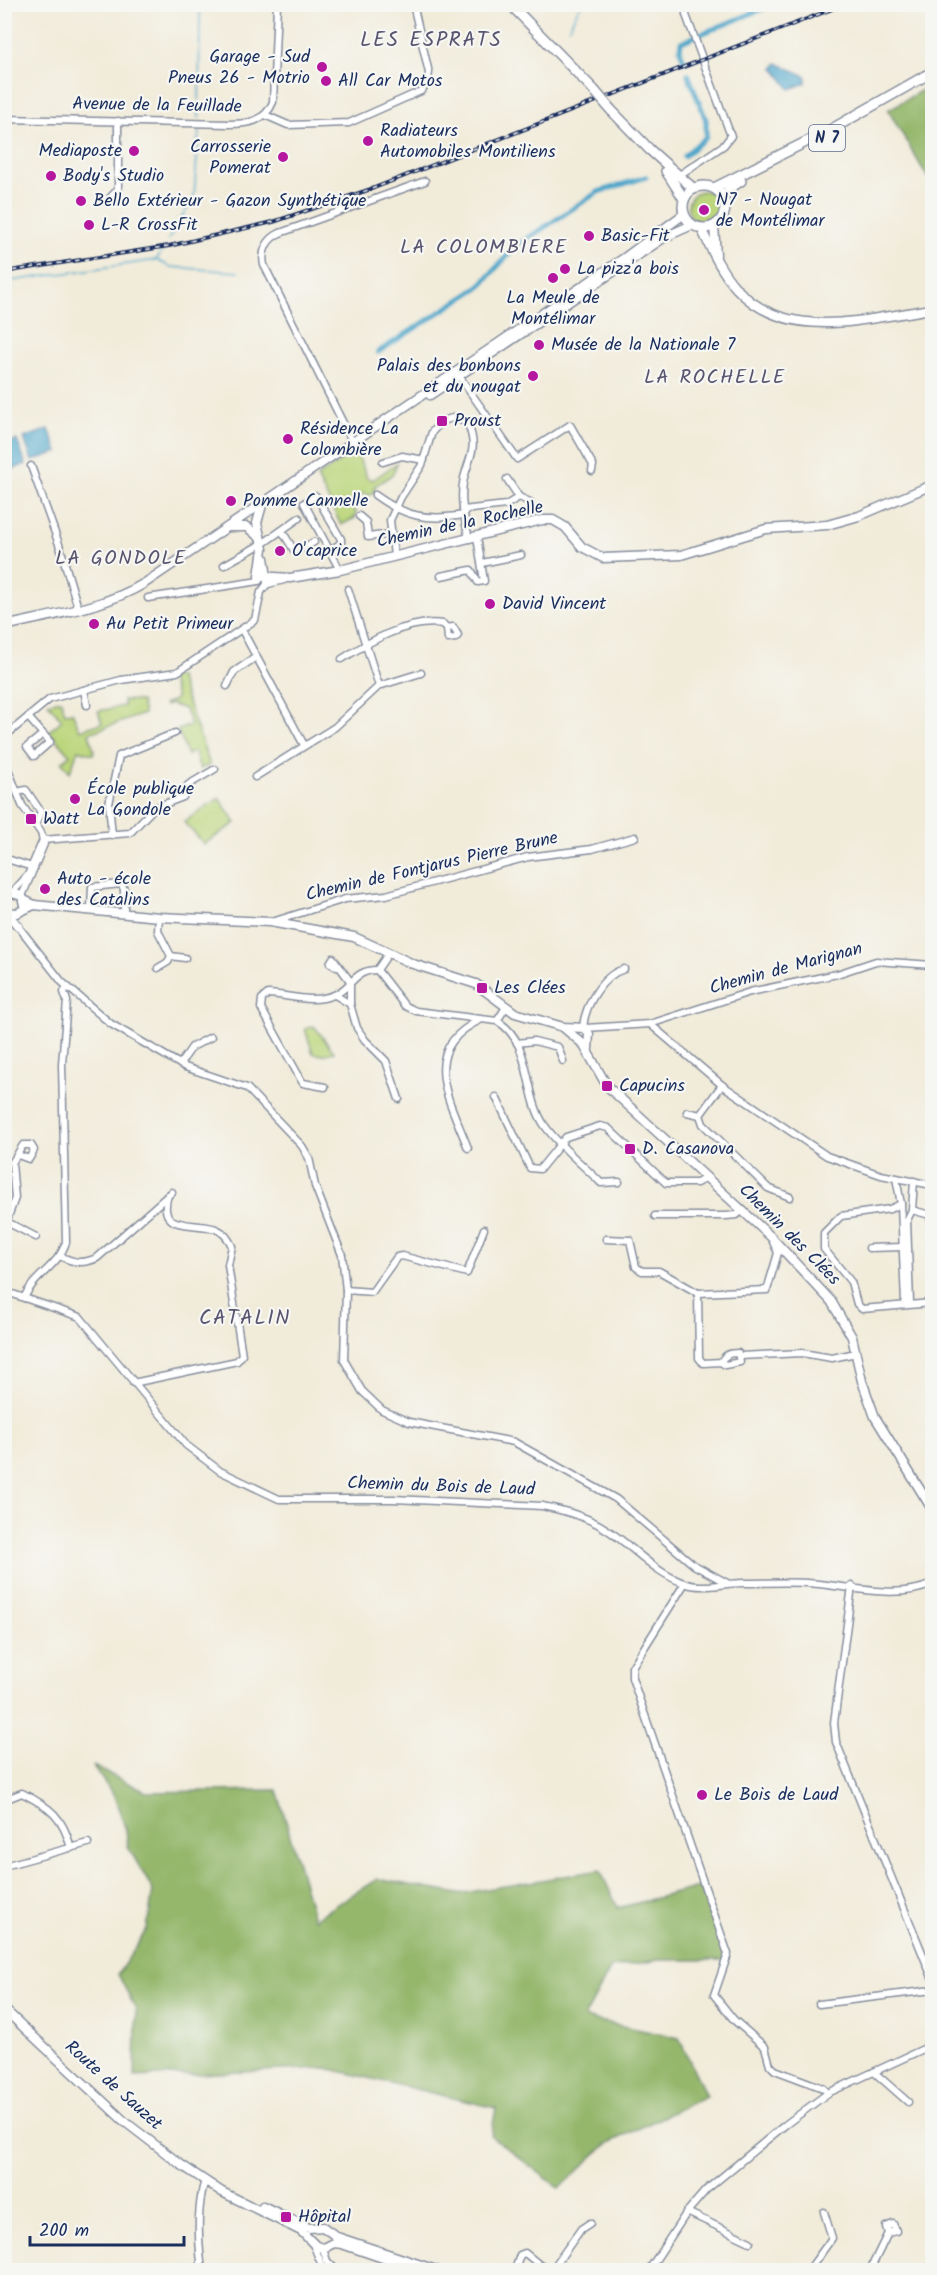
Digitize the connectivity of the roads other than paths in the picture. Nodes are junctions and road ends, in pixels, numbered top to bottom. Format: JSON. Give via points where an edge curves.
{"nodes":[{"id":1,"x":277,"y":4,"type":"edge"},
{"id":2,"x":413,"y":4,"type":"edge"},
{"id":3,"x":510,"y":4,"type":"edge"},
{"id":4,"x":686,"y":4,"type":"edge"},
{"id":5,"x":933,"y":72,"type":"edge"},
{"id":6,"x":933,"y":80,"type":"edge"},
{"id":7,"x":265,"y":115,"type":"junction"},
{"id":8,"x":4,"y":119,"type":"edge"},
{"id":9,"x":118,"y":121,"type":"junction"},
{"id":10,"x":650,"y":150,"type":"junction"},
{"id":11,"x":678,"y":176,"type":"junction"},
{"id":12,"x":425,"y":180,"type":"dead end"},
{"id":13,"x":714,"y":188,"type":"junction"},
{"id":14,"x":694,"y":189,"type":"junction"},
{"id":15,"x":110,"y":198,"type":"dead end"},
{"id":16,"x":723,"y":198,"type":"junction"},
{"id":17,"x":684,"y":199,"type":"junction"},
{"id":18,"x":684,"y":214,"type":"junction"},
{"id":19,"x":697,"y":226,"type":"junction"},
{"id":20,"x":714,"y":226,"type":"junction"},
{"id":21,"x":716,"y":258,"type":"junction"},
{"id":22,"x":933,"y":309,"type":"edge"},
{"id":23,"x":459,"y":376,"type":"junction"},
{"id":24,"x":374,"y":429,"type":"junction"},
{"id":25,"x":353,"y":443,"type":"junction"},
{"id":26,"x":424,"y":460,"type":"junction"},
{"id":27,"x":383,"y":462,"type":"dead end"},
{"id":28,"x":31,"y":466,"type":"dead end"},
{"id":29,"x":592,"y":471,"type":"dead end"},
{"id":30,"x":507,"y":479,"type":"dead end"},
{"id":31,"x":933,"y":486,"type":"edge"},
{"id":32,"x":375,"y":495,"type":"dead end"},
{"id":33,"x":519,"y":497,"type":"junction"},
{"id":34,"x":530,"y":502,"type":"dead end"},
{"id":35,"x":263,"y":504,"type":"junction"},
{"id":36,"x":395,"y":509,"type":"junction"},
{"id":37,"x":463,"y":512,"type":"junction"},
{"id":38,"x":246,"y":515,"type":"junction"},
{"id":39,"x":359,"y":516,"type":"dead end"},
{"id":40,"x":299,"y":518,"type":"dead end"},
{"id":41,"x":257,"y":523,"type":"junction"},
{"id":42,"x":247,"y":527,"type":"junction"},
{"id":43,"x":226,"y":529,"type":"junction"},
{"id":44,"x":282,"y":531,"type":"junction"},
{"id":45,"x":392,"y":534,"type":"junction"},
{"id":46,"x":473,"y":538,"type":"junction"},
{"id":47,"x":261,"y":540,"type":"junction"},
{"id":48,"x":314,"y":542,"type":"dead end"},
{"id":49,"x":331,"y":550,"type":"junction"},
{"id":50,"x":521,"y":555,"type":"dead end"},
{"id":51,"x":394,"y":556,"type":"junction"},
{"id":52,"x":224,"y":565,"type":"dead end"},
{"id":53,"x":483,"y":565,"type":"junction"},
{"id":54,"x":340,"y":570,"type":"junction"},
{"id":55,"x":471,"y":570,"type":"junction"},
{"id":56,"x":441,"y":576,"type":"dead end"},
{"id":57,"x":264,"y":579,"type":"junction"},
{"id":58,"x":248,"y":585,"type":"junction"},
{"id":59,"x":348,"y":589,"type":"dead end"},
{"id":60,"x":259,"y":590,"type":"junction"},
{"id":61,"x":148,"y":598,"type":"dead end"},
{"id":62,"x":260,"y":599,"type":"junction"},
{"id":63,"x":78,"y":609,"type":"junction"},
{"id":64,"x":4,"y":626,"type":"edge"},
{"id":65,"x":242,"y":630,"type":"junction"},
{"id":66,"x":456,"y":638,"type":"dead end"},
{"id":67,"x":366,"y":644,"type":"junction"},
{"id":68,"x":256,"y":657,"type":"junction"},
{"id":69,"x":342,"y":659,"type":"dead end"},
{"id":70,"x":421,"y":673,"type":"dead end"},
{"id":71,"x":227,"y":686,"type":"dead end"},
{"id":72,"x":379,"y":686,"type":"junction"},
{"id":73,"x":84,"y":690,"type":"junction"},
{"id":74,"x":87,"y":705,"type":"dead end"},
{"id":75,"x":28,"y":717,"type":"junction"},
{"id":76,"x":175,"y":733,"type":"dead end"},
{"id":77,"x":43,"y":734,"type":"dead end"},
{"id":78,"x":4,"y":737,"type":"edge"},
{"id":79,"x":304,"y":745,"type":"junction"},
{"id":80,"x":4,"y":759,"type":"edge"},
{"id":81,"x":215,"y":769,"type":"dead end"},
{"id":82,"x":255,"y":777,"type":"dead end"},
{"id":83,"x":17,"y":792,"type":"junction"},
{"id":84,"x":35,"y":825,"type":"junction"},
{"id":85,"x":112,"y":835,"type":"junction"},
{"id":86,"x":635,"y":837,"type":"dead end"},
{"id":87,"x":43,"y":840,"type":"junction"},
{"id":88,"x":4,"y":858,"type":"edge"},
{"id":89,"x":32,"y":867,"type":"junction"},
{"id":90,"x":8,"y":894,"type":"edge"},
{"id":91,"x":23,"y":901,"type":"junction"},
{"id":92,"x":34,"y":904,"type":"junction"},
{"id":93,"x":91,"y":910,"type":"junction"},
{"id":94,"x":6,"y":913,"type":"edge"},
{"id":95,"x":124,"y":913,"type":"junction"},
{"id":96,"x":159,"y":917,"type":"junction"},
{"id":97,"x":270,"y":922,"type":"junction"},
{"id":98,"x":18,"y":926,"type":"junction"},
{"id":99,"x":388,"y":954,"type":"junction"},
{"id":100,"x":171,"y":956,"type":"junction"},
{"id":101,"x":185,"y":958,"type":"dead end"},
{"id":102,"x":933,"y":965,"type":"edge"},
{"id":103,"x":338,"y":967,"type":"dead end"},
{"id":104,"x":158,"y":968,"type":"dead end"},
{"id":105,"x":624,"y":969,"type":"dead end"},
{"id":106,"x":377,"y":970,"type":"junction"},
{"id":107,"x":350,"y":981,"type":"junction"},
{"id":108,"x":67,"y":987,"type":"junction"},
{"id":109,"x":74,"y":993,"type":"junction"},
{"id":110,"x":334,"y":995,"type":"junction"},
{"id":111,"x":67,"y":1001,"type":"junction"},
{"id":112,"x":350,"y":1004,"type":"junction"},
{"id":113,"x":506,"y":1006,"type":"junction"},
{"id":114,"x":515,"y":1013,"type":"junction"},
{"id":115,"x":480,"y":1020,"type":"junction"},
{"id":116,"x":497,"y":1021,"type":"junction"},
{"id":117,"x":650,"y":1024,"type":"junction"},
{"id":118,"x":506,"y":1026,"type":"junction"},
{"id":119,"x":583,"y":1033,"type":"junction"},
{"id":120,"x":212,"y":1037,"type":"dead end"},
{"id":121,"x":517,"y":1043,"type":"junction"},
{"id":122,"x":563,"y":1061,"type":"dead end"},
{"id":123,"x":180,"y":1064,"type":"junction"},
{"id":124,"x":722,"y":1085,"type":"junction"},
{"id":125,"x":325,"y":1087,"type":"dead end"},
{"id":126,"x":495,"y":1097,"type":"dead end"},
{"id":127,"x":399,"y":1099,"type":"dead end"},
{"id":128,"x":687,"y":1112,"type":"dead end"},
{"id":129,"x":699,"y":1115,"type":"junction"},
{"id":130,"x":560,"y":1143,"type":"junction"},
{"id":131,"x":468,"y":1148,"type":"dead end"},
{"id":132,"x":18,"y":1155,"type":"dead end"},
{"id":133,"x":707,"y":1177,"type":"junction"},
{"id":134,"x":896,"y":1178,"type":"junction"},
{"id":135,"x":914,"y":1181,"type":"junction"},
{"id":136,"x":619,"y":1182,"type":"dead end"},
{"id":137,"x":933,"y":1185,"type":"edge"},
{"id":138,"x":790,"y":1197,"type":"dead end"},
{"id":139,"x":901,"y":1204,"type":"junction"},
{"id":140,"x":742,"y":1210,"type":"junction"},
{"id":141,"x":912,"y":1210,"type":"junction"},
{"id":142,"x":931,"y":1215,"type":"edge"},
{"id":143,"x":656,"y":1216,"type":"dead end"},
{"id":144,"x":5,"y":1224,"type":"edge"},
{"id":145,"x":933,"y":1225,"type":"edge"},
{"id":146,"x":484,"y":1229,"type":"dead end"},
{"id":147,"x":770,"y":1236,"type":"junction"},
{"id":148,"x":36,"y":1237,"type":"dead end"},
{"id":149,"x":606,"y":1239,"type":"dead end"},
{"id":150,"x":903,"y":1247,"type":"junction"},
{"id":151,"x":869,"y":1248,"type":"dead end"},
{"id":152,"x":60,"y":1256,"type":"junction"},
{"id":153,"x":346,"y":1290,"type":"junction"},
{"id":154,"x":4,"y":1291,"type":"edge"},
{"id":155,"x":698,"y":1293,"type":"junction"},
{"id":156,"x":24,"y":1298,"type":"junction"},
{"id":157,"x":933,"y":1302,"type":"edge"},
{"id":158,"x":908,"y":1303,"type":"junction"},
{"id":159,"x":856,"y":1353,"type":"junction"},
{"id":160,"x":740,"y":1356,"type":"junction"},
{"id":161,"x":721,"y":1362,"type":"junction"},
{"id":162,"x":133,"y":1383,"type":"junction"},
{"id":163,"x":933,"y":1509,"type":"edge"},
{"id":164,"x":685,"y":1583,"type":"junction"},
{"id":165,"x":727,"y":1583,"type":"junction"},
{"id":166,"x":933,"y":1584,"type":"edge"},
{"id":167,"x":852,"y":1586,"type":"junction"},
{"id":168,"x":4,"y":1800,"type":"edge"},
{"id":169,"x":88,"y":1843,"type":"dead end"},
{"id":170,"x":71,"y":1848,"type":"junction"},
{"id":171,"x":4,"y":1866,"type":"edge"},
{"id":172,"x":933,"y":1977,"type":"edge"},
{"id":173,"x":933,"y":1990,"type":"edge"},
{"id":174,"x":819,"y":2004,"type":"dead end"},
{"id":175,"x":4,"y":2009,"type":"edge"},
{"id":176,"x":933,"y":2045,"type":"edge"},
{"id":177,"x":874,"y":2072,"type":"junction"},
{"id":178,"x":828,"y":2093,"type":"junction"},
{"id":179,"x":908,"y":2102,"type":"dead end"},
{"id":180,"x":205,"y":2180,"type":"junction"},
{"id":181,"x":687,"y":2212,"type":"junction"},
{"id":182,"x":824,"y":2212,"type":"dead end"},
{"id":183,"x":590,"y":2223,"type":"dead end"},
{"id":184,"x":888,"y":2233,"type":"dead end"},
{"id":185,"x":333,"y":2235,"type":"junction"},
{"id":186,"x":312,"y":2236,"type":"junction"},
{"id":187,"x":750,"y":2242,"type":"dead end"},
{"id":188,"x":329,"y":2246,"type":"junction"},
{"id":189,"x":336,"y":2270,"type":"edge"},
{"id":190,"x":202,"y":2271,"type":"edge"},
{"id":191,"x":324,"y":2271,"type":"edge"},
{"id":192,"x":418,"y":2271,"type":"edge"},
{"id":193,"x":436,"y":2271,"type":"edge"},
{"id":194,"x":515,"y":2271,"type":"edge"},
{"id":195,"x":649,"y":2271,"type":"edge"},
{"id":196,"x":809,"y":2271,"type":"edge"},
{"id":197,"x":870,"y":2271,"type":"edge"}],
"edges":[{"from":1,"to":7,"type":"street","name":"Avenue de la Feuillade","via":[[273,102]]},
{"from":2,"to":7,"type":"street","via":[[429,74],[421,91],[349,123],[288,125]]},
{"from":3,"to":10,"type":"main road","bridge":true},
{"from":4,"to":11,"type":"street","via":[[731,136],[724,146]]},
{"from":5,"to":13,"type":"main road","number":"N 7","via":[[832,129]]},
{"from":6,"to":16,"type":"main road","number":"N 7","via":[[742,180]]},
{"from":7,"to":9,"type":"street","name":"Avenue de la Feuillade","via":[[241,124]]},
{"from":8,"to":9,"type":"street","name":"Avenue de la Feuillade"},
{"from":9,"to":15,"type":"street","via":[[118,189]]},
{"from":10,"to":11,"type":"main road"},
{"from":10,"to":17,"type":"main road"},
{"from":11,"to":14,"type":"main road"},
{"from":12,"to":25,"type":"street","via":[[271,237],[262,255]]},
{"from":13,"to":14,"type":"main road"},
{"from":13,"to":16,"type":"main road"},
{"from":14,"to":17,"type":"main road"},
{"from":16,"to":20,"type":"main road","via":[[724,213]]},
{"from":17,"to":18,"type":"main road"},
{"from":18,"to":19,"type":"main road"},
{"from":18,"to":24,"type":"main road"},
{"from":19,"to":20,"type":"main road"},
{"from":19,"to":21,"type":"main road"},
{"from":19,"to":23,"type":"main road","via":[[665,237]]},
{"from":20,"to":21,"type":"main road"},
{"from":21,"to":22,"type":"main road","via":[[745,296],[780,317],[803,323],[826,324]]},
{"from":23,"to":24,"type":"main road"},
{"from":23,"to":29,"type":"street","via":[[517,459],[570,425],[593,465]]},
{"from":24,"to":25,"type":"main road"},
{"from":25,"to":35,"type":"main road"},
{"from":26,"to":27,"type":"street","via":[[402,456]]},
{"from":26,"to":36,"type":"street"},
{"from":26,"to":37,"type":"street","via":[[432,432],[442,421],[456,417],[468,424],[474,440],[464,478]]},
{"from":28,"to":63,"type":"street"},
{"from":30,"to":33,"type":"street"},
{"from":31,"to":46,"type":"main road","name":"Chemin de la Rochelle","via":[[827,525],[766,529],[681,555],[592,555],[553,520]]},
{"from":32,"to":36,"type":"street"},
{"from":33,"to":34,"type":"street"},
{"from":33,"to":37,"type":"street","via":[[499,507],[489,505]]},
{"from":35,"to":38,"type":"main road"},
{"from":35,"to":41,"type":"main road"},
{"from":36,"to":37,"type":"street","via":[[440,519]]},
{"from":36,"to":45,"type":"street","via":[[390,520]]},
{"from":37,"to":46,"type":"street"},
{"from":38,"to":41,"type":"main road"},
{"from":38,"to":42,"type":"main road"},
{"from":38,"to":43,"type":"main road"},
{"from":39,"to":45,"type":"street","via":[[366,522],[368,537]]},
{"from":40,"to":44,"type":"street"},
{"from":41,"to":47,"type":"main road"},
{"from":42,"to":43,"type":"main road"},
{"from":42,"to":47,"type":"main road"},
{"from":43,"to":63,"type":"main road","via":[[126,594]]},
{"from":44,"to":47,"type":"street"},
{"from":44,"to":48,"type":"street","via":[[295,552]]},
{"from":45,"to":51,"type":"street"},
{"from":46,"to":51,"type":"main road","name":"Chemin de la Rochelle"},
{"from":46,"to":53,"type":"street"},
{"from":47,"to":52,"type":"street"},
{"from":47,"to":57,"type":"main road"},
{"from":49,"to":49,"type":"street","via":[[341,539],[316,496],[304,503]]},
{"from":49,"to":54,"type":"street"},
{"from":50,"to":53,"type":"street"},
{"from":51,"to":54,"type":"main road","name":"Chemin de la Rochelle"},
{"from":53,"to":55,"type":"street"},
{"from":53,"to":55,"type":"street","via":[[484,580],[478,582]]},
{"from":54,"to":57,"type":"main road","name":"Chemin de la Rochelle"},
{"from":55,"to":56,"type":"street"},
{"from":57,"to":58,"type":"street","name":"Chemin de la Rochelle"},
{"from":57,"to":60,"type":"street"},
{"from":57,"to":62,"type":"street"},
{"from":58,"to":60,"type":"street"},
{"from":58,"to":61,"type":"street","name":"Chemin de la Rochelle"},
{"from":59,"to":67,"type":"street"},
{"from":60,"to":62,"type":"street"},
{"from":62,"to":65,"type":"street","via":[[255,621]]},
{"from":63,"to":64,"type":"main road"},
{"from":65,"to":68,"type":"street"},
{"from":65,"to":73,"type":"street","via":[[177,672]]},
{"from":66,"to":67,"type":"street","via":[[457,630],[453,627],[435,623],[397,631]]},
{"from":67,"to":69,"type":"street"},
{"from":67,"to":72,"type":"street"},
{"from":68,"to":71,"type":"street","via":[[234,672]]},
{"from":68,"to":79,"type":"street"},
{"from":70,"to":72,"type":"street"},
{"from":72,"to":79,"type":"street","via":[[335,727]]},
{"from":73,"to":74,"type":"street"},
{"from":73,"to":75,"type":"street","via":[[50,699]]},
{"from":75,"to":77,"type":"street"},
{"from":75,"to":78,"type":"street"},
{"from":76,"to":85,"type":"street","via":[[119,756],[109,804]]},
{"from":79,"to":82,"type":"street"},
{"from":80,"to":83,"type":"street"},
{"from":81,"to":85,"type":"street","via":[[188,785],[183,797],[154,808],[130,833]]},
{"from":83,"to":84,"type":"street"},
{"from":83,"to":84,"type":"street","via":[[31,793],[40,812]]},
{"from":84,"to":87,"type":"street"},
{"from":85,"to":87,"type":"street"},
{"from":86,"to":97,"type":"street","name":"Chemin de Fontjarus Pierre Brune","via":[[592,849],[534,855],[386,895],[345,899]]},
{"from":87,"to":89,"type":"street"},
{"from":87,"to":91,"type":"street","via":[[42,854]]},
{"from":88,"to":89,"type":"street"},
{"from":89,"to":90,"type":"street","via":[[21,885]]},
{"from":90,"to":91,"type":"main road"},
{"from":91,"to":92,"type":"main road"},
{"from":91,"to":92,"type":"street"},
{"from":91,"to":94,"type":"main road"},
{"from":91,"to":98,"type":"main road"},
{"from":92,"to":93,"type":"main road"},
{"from":93,"to":95,"type":"main road"},
{"from":93,"to":95,"type":"street","via":[[92,887],[121,884]]},
{"from":94,"to":98,"type":"main road"},
{"from":95,"to":96,"type":"main road"},
{"from":96,"to":97,"type":"main road"},
{"from":96,"to":100,"type":"street","via":[[158,932]]},
{"from":97,"to":99,"type":"main road","via":[[354,937]]},
{"from":98,"to":108,"type":"street"},
{"from":99,"to":106,"type":"street"},
{"from":99,"to":113,"type":"main road","via":[[476,984]]},
{"from":100,"to":101,"type":"street"},
{"from":100,"to":104,"type":"street"},
{"from":102,"to":117,"type":"street","name":"Chemin de Marignan","via":[[876,961],[837,974],[750,992]]},
{"from":103,"to":107,"type":"street"},
{"from":105,"to":119,"type":"street","via":[[614,972],[586,1008]]},
{"from":106,"to":107,"type":"street","via":[[363,971]]},
{"from":106,"to":115,"type":"street","via":[[405,1006]]},
{"from":107,"to":110,"type":"street"},
{"from":107,"to":112,"type":"street"},
{"from":108,"to":109,"type":"street"},
{"from":108,"to":111,"type":"street"},
{"from":109,"to":111,"type":"street"},
{"from":109,"to":123,"type":"street","via":[[119,1029]]},
{"from":110,"to":112,"type":"street"},
{"from":110,"to":125,"type":"street","via":[[295,1000],[268,994],[261,1003],[303,1083]]},
{"from":111,"to":152,"type":"street","via":[[62,1064],[66,1242]]},
{"from":112,"to":127,"type":"street","via":[[361,1034],[386,1061]]},
{"from":113,"to":114,"type":"main road"},
{"from":113,"to":116,"type":"street"},
{"from":114,"to":118,"type":"street"},
{"from":114,"to":119,"type":"main road"},
{"from":115,"to":116,"type":"street"},
{"from":115,"to":131,"type":"street","via":[[459,1032],[442,1061],[442,1081]]},
{"from":116,"to":118,"type":"street"},
{"from":117,"to":119,"type":"street","name":"Chemin de Marignan","via":[[601,1027]]},
{"from":117,"to":124,"type":"street"},
{"from":118,"to":121,"type":"street"},
{"from":119,"to":133,"type":"main road","name":"Chemin des Clées","via":[[607,1086]]},
{"from":120,"to":123,"type":"street","via":[[192,1047]]},
{"from":121,"to":122,"type":"street","via":[[534,1041],[558,1047]]},
{"from":121,"to":130,"type":"street","via":[[536,1110]]},
{"from":123,"to":153,"type":"street","via":[[248,1088],[302,1146],[342,1255]]},
{"from":124,"to":129,"type":"street"},
{"from":124,"to":134,"type":"street","via":[[827,1156]]},
{"from":126,"to":130,"type":"street","via":[[530,1168],[540,1169]]},
{"from":128,"to":129,"type":"street"},
{"from":129,"to":138,"type":"street","via":[[703,1124],[768,1188]]},
{"from":130,"to":133,"type":"street","via":[[566,1137],[600,1126],[608,1128],[666,1183],[697,1183]]},
{"from":130,"to":136,"type":"street","via":[[601,1183]]},
{"from":132,"to":144,"type":"street","via":[[12,1163],[15,1198]]},
{"from":133,"to":140,"type":"main road","name":"Chemin des Clées"},
{"from":134,"to":135,"type":"street"},
{"from":134,"to":139,"type":"street"},
{"from":135,"to":137,"type":"street"},
{"from":135,"to":141,"type":"street"},
{"from":139,"to":150,"type":"street"},
{"from":139,"to":158,"type":"street","via":[[841,1216],[822,1241],[850,1282],[862,1309]]},
{"from":140,"to":143,"type":"street","via":[[726,1216]]},
{"from":140,"to":147,"type":"main road","name":"Chemin des Clées"},
{"from":141,"to":142,"type":"street"},
{"from":141,"to":158,"type":"street","via":[[907,1220]]},
{"from":142,"to":145,"type":"street"},
{"from":144,"to":148,"type":"street"},
{"from":146,"to":153,"type":"street","via":[[466,1273],[397,1257],[372,1293]]},
{"from":147,"to":155,"type":"street","via":[[777,1252],[766,1290]]},
{"from":147,"to":159,"type":"main road","name":"Chemin des Clées","via":[[831,1301],[852,1337]]},
{"from":149,"to":155,"type":"street","via":[[630,1240],[636,1267],[659,1271]]},
{"from":150,"to":151,"type":"street"},
{"from":150,"to":158,"type":"street"},
{"from":152,"to":156,"type":"street","via":[[29,1287]]},
{"from":152,"to":162,"type":"street","via":[[76,1263],[97,1258],[170,1193],[164,1208],[177,1224],[214,1228],[224,1233],[232,1246],[228,1265],[242,1355],[237,1361]]},
{"from":153,"to":165,"type":"street","via":[[344,1360],[362,1391],[382,1410],[409,1422],[514,1442],[616,1499],[694,1565]]},
{"from":154,"to":156,"type":"street","name":"Chemin du Bois de Laud"},
{"from":155,"to":161,"type":"street","via":[[699,1358],[708,1364]]},
{"from":156,"to":162,"type":"street","name":"Chemin du Bois de Laud","via":[[80,1317]]},
{"from":157,"to":158,"type":"street"},
{"from":159,"to":160,"type":"street","via":[[832,1358],[802,1353]]},
{"from":159,"to":163,"type":"main road","name":"Chemin des Clées","via":[[875,1416]]},
{"from":160,"to":161,"type":"street","via":[[730,1353]]},
{"from":160,"to":161,"type":"street","via":[[740,1362]]},
{"from":162,"to":164,"type":"street","name":"Chemin du Bois de Laud","via":[[186,1445],[220,1471],[279,1499],[393,1499],[553,1508],[604,1527],[655,1568]]},
{"from":164,"to":165,"type":"street","name":"Chemin du Bois de Laud"},
{"from":164,"to":178,"type":"street","via":[[632,1668],[632,1678],[728,1954],[714,1995],[734,2020],[765,2047],[775,2070]]},
{"from":165,"to":167,"type":"street","name":"Chemin du Bois de Laud"},
{"from":166,"to":167,"type":"street","name":"Chemin du Bois de Laud","via":[[892,1593]]},
{"from":167,"to":172,"type":"street","via":[[834,1723],[836,1742]]},
{"from":168,"to":170,"type":"street","via":[[22,1793],[46,1805],[66,1828]]},
{"from":169,"to":170,"type":"street"},
{"from":170,"to":171,"type":"street"},
{"from":173,"to":174,"type":"street"},
{"from":175,"to":180,"type":"main road","name":"Route de Sauzet","via":[[124,2121]]},
{"from":176,"to":177,"type":"street"},
{"from":177,"to":178,"type":"street"},
{"from":177,"to":179,"type":"street"},
{"from":178,"to":181,"type":"street","via":[[706,2190]]},
{"from":180,"to":186,"type":"main road","name":"Route de Sauzet"},
{"from":180,"to":190,"type":"street","via":[[198,2241]]},
{"from":181,"to":187,"type":"street"},
{"from":181,"to":195,"type":"street"},
{"from":182,"to":196,"type":"street","via":[[832,2238]]},
{"from":183,"to":194,"type":"street","via":[[580,2229],[554,2266],[541,2266],[525,2253],[520,2255]]},
{"from":184,"to":197,"type":"street"},
{"from":185,"to":186,"type":"main road","via":[[323,2227]]},
{"from":185,"to":188,"type":"main road"},
{"from":185,"to":193,"type":"main road"},
{"from":186,"to":188,"type":"main road"},
{"from":186,"to":191,"type":"street"},
{"from":188,"to":189,"type":"street","via":[[324,2252]]},
{"from":188,"to":192,"type":"main road","via":[[342,2244]]}]}
